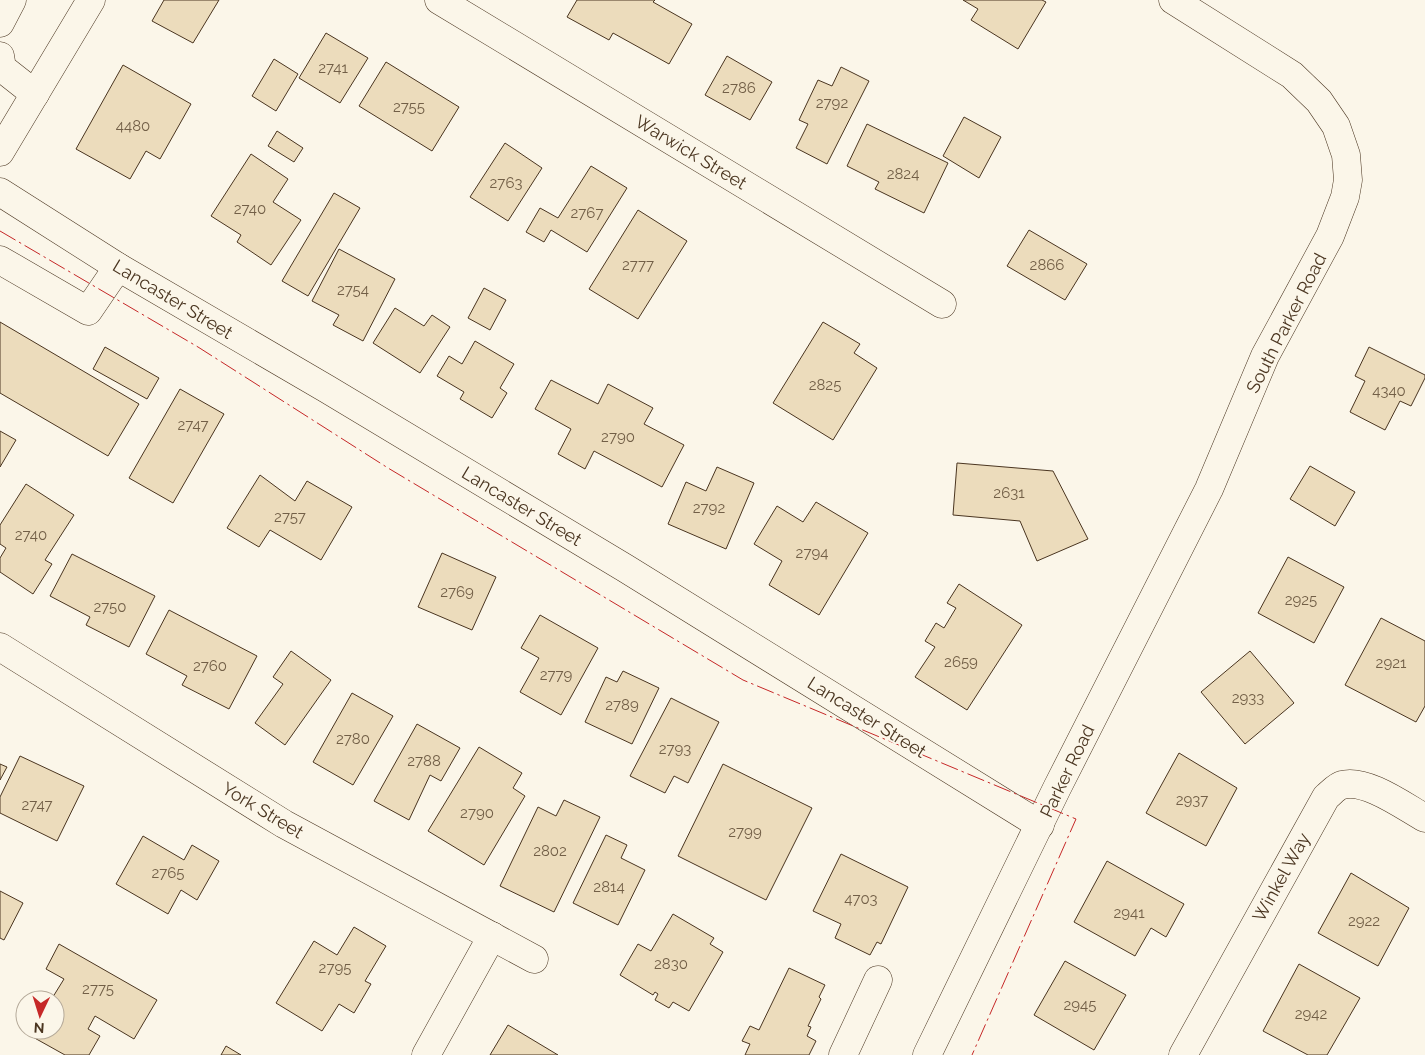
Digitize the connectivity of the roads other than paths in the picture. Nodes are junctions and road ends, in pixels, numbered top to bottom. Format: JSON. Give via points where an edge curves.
{"nodes":[{"id":1,"x":12,"y":0,"type":"edge"},
{"id":2,"x":91,"y":0,"type":"edge"},
{"id":3,"x":439,"y":0,"type":"edge"},
{"id":4,"x":1174,"y":0,"type":"edge"},
{"id":5,"x":0,"y":23,"type":"edge"},
{"id":6,"x":0,"y":56,"type":"edge"},
{"id":7,"x":35,"y":94,"type":"junction"},
{"id":8,"x":0,"y":152,"type":"edge"},
{"id":9,"x":0,"y":192,"type":"edge"},
{"id":10,"x":0,"y":260,"type":"edge"},
{"id":11,"x":118,"y":267,"type":"junction"},
{"id":12,"x":942,"y":304,"type":"dead end"},
{"id":13,"x":1209,"y":489,"type":"joint"},
{"id":14,"x":0,"y":648,"type":"edge"},
{"id":15,"x":1425,"y":818,"type":"edge"},
{"id":16,"x":1040,"y":825,"type":"junction"},
{"id":17,"x":492,"y":936,"type":"junction"},
{"id":18,"x":534,"y":959,"type":"dead end"},
{"id":19,"x":878,"y":980,"type":"dead end"},
{"id":20,"x":426,"y":1055,"type":"edge"},
{"id":21,"x":843,"y":1055,"type":"edge"},
{"id":22,"x":927,"y":1055,"type":"edge"},
{"id":23,"x":1182,"y":1055,"type":"edge"}],
"edges":[{"from":1,"to":5,"type":"street"},
{"from":2,"to":7,"type":"street"},
{"from":3,"to":12,"type":"street","name":"Warwick Street"},
{"from":4,"to":13,"type":"street","name":"South Parker Road","via":[[1292,75],[1319,101],[1336,126],[1346,155],[1348,180],[1340,212],[1313,270],[1265,356]]},
{"from":6,"to":7,"type":"street","via":[[2,68]]},
{"from":7,"to":8,"type":"street"},
{"from":9,"to":11,"type":"street","name":"Lancaster Street"},
{"from":10,"to":11,"type":"street","via":[[88,311]]},
{"from":11,"to":16,"type":"street","name":"Lancaster Street","via":[[509,498]]},
{"from":13,"to":16,"type":"street","name":"Parker Road"},
{"from":14,"to":17,"type":"street","name":"York Street","via":[[284,824]]},
{"from":15,"to":23,"type":"street","name":"Winkel Way","via":[[1388,797],[1355,784],[1340,785],[1326,797]]},
{"from":16,"to":22,"type":"street","name":"Parker Road"},
{"from":17,"to":18,"type":"street","name":"York Street"},
{"from":17,"to":20,"type":"street"},
{"from":19,"to":21,"type":"street"}]}
